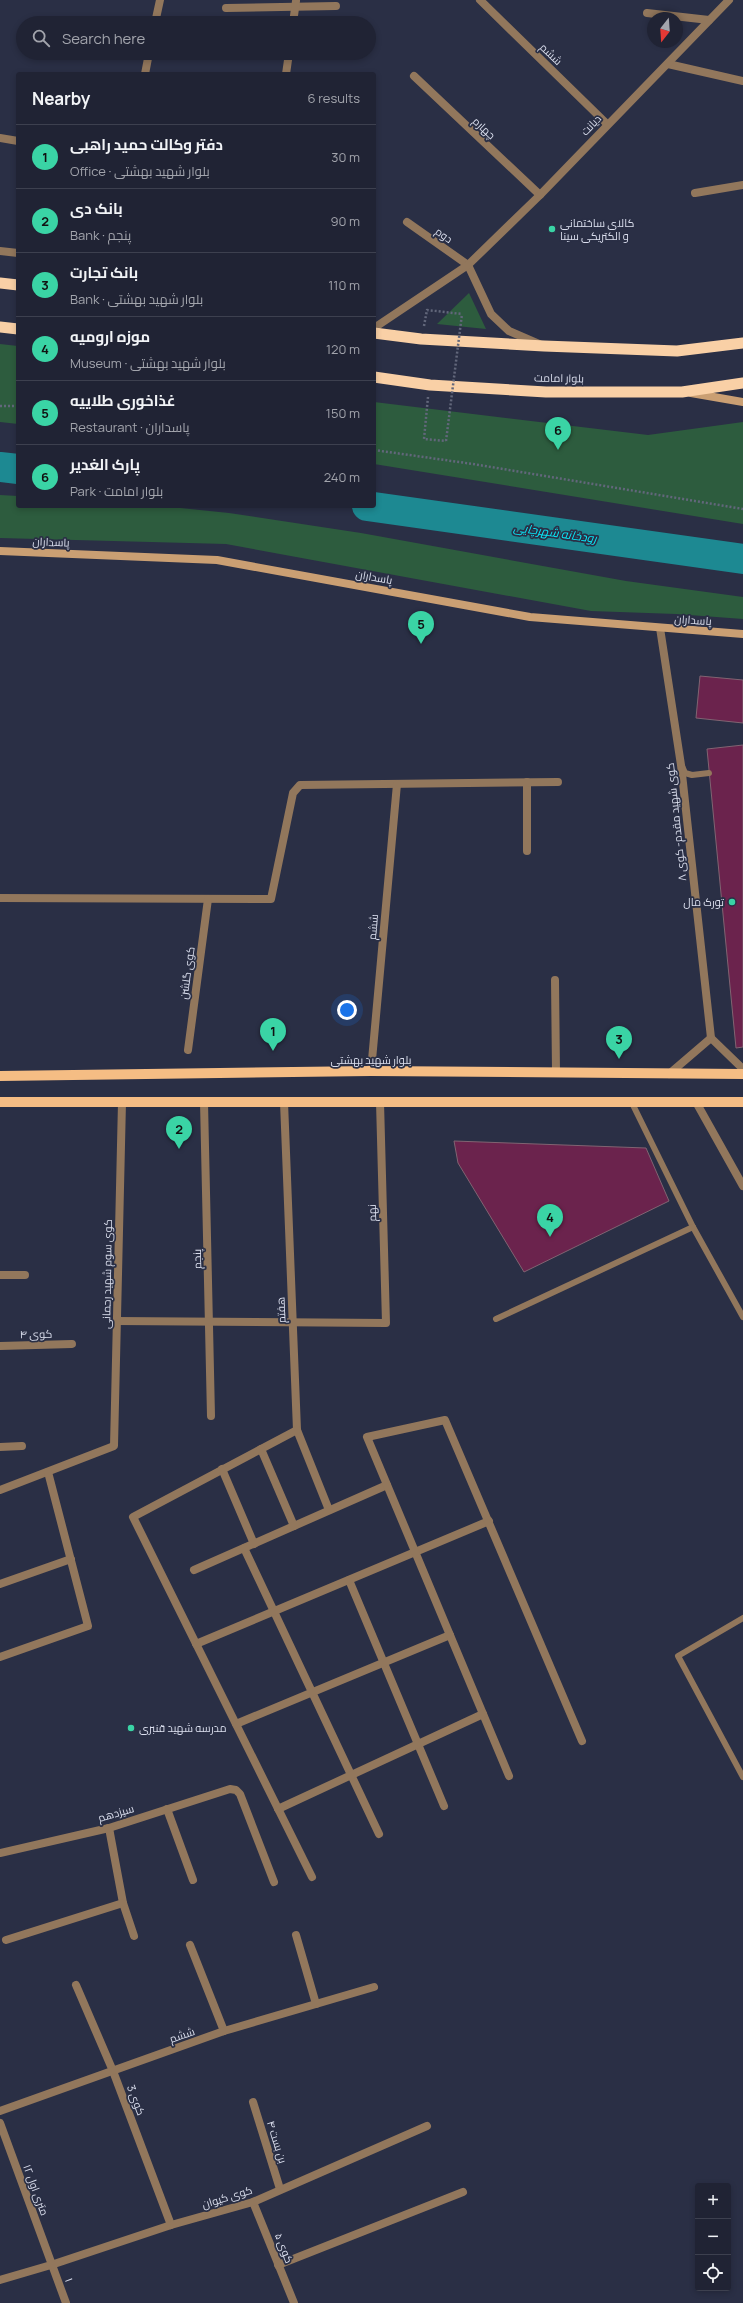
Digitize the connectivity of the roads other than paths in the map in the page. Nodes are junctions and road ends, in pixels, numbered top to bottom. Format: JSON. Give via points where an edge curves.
{"nodes":[{"id":1,"x":160,"y":0,"type":"edge"},
{"id":2,"x":480,"y":0,"type":"edge"},
{"id":3,"x":728,"y":0,"type":"edge"},
{"id":4,"x":296,"y":3,"type":"edge"},
{"id":5,"x":336,"y":6,"type":"dead end"},
{"id":6,"x":226,"y":8,"type":"dead end"},
{"id":7,"x":157,"y":16,"type":"edge"},
{"id":8,"x":294,"y":16,"type":"edge"},
{"id":9,"x":683,"y":17,"type":"edge"},
{"id":10,"x":709,"y":20,"type":"junction"},
{"id":11,"x":147,"y":60,"type":"edge"},
{"id":12,"x":288,"y":60,"type":"edge"},
{"id":13,"x":668,"y":64,"type":"junction"},
{"id":14,"x":144,"y":72,"type":"edge"},
{"id":15,"x":286,"y":72,"type":"edge"},
{"id":16,"x":414,"y":76,"type":"dead end"},
{"id":17,"x":743,"y":81,"type":"edge"},
{"id":18,"x":607,"y":124,"type":"junction"},
{"id":19,"x":0,"y":138,"type":"edge"},
{"id":20,"x":16,"y":141,"type":"edge"},
{"id":21,"x":743,"y":185,"type":"edge"},
{"id":22,"x":695,"y":193,"type":"dead end"},
{"id":23,"x":540,"y":195,"type":"junction"},
{"id":24,"x":407,"y":222,"type":"dead end"},
{"id":25,"x":0,"y":251,"type":"edge"},
{"id":26,"x":16,"y":253,"type":"edge"},
{"id":27,"x":468,"y":265,"type":"junction"},
{"id":28,"x":0,"y":283,"type":"edge"},
{"id":29,"x":16,"y":285,"type":"edge"},
{"id":30,"x":0,"y":327,"type":"edge"},
{"id":31,"x":376,"y":327,"type":"edge"},
{"id":32,"x":16,"y":329,"type":"edge"},
{"id":33,"x":376,"y":333,"type":"edge"},
{"id":34,"x":743,"y":343,"type":"edge"},
{"id":35,"x":544,"y":346,"type":"junction"},
{"id":36,"x":376,"y":377,"type":"edge"},
{"id":37,"x":743,"y":383,"type":"edge"},
{"id":38,"x":682,"y":392,"type":"junction"},
{"id":39,"x":743,"y":402,"type":"edge"},
{"id":40,"x":0,"y":551,"type":"edge"},
{"id":41,"x":660,"y":628,"type":"junction"},
{"id":42,"x":743,"y":634,"type":"edge"},
{"id":43,"x":681,"y":765,"type":"junction"},
{"id":44,"x":709,"y":773,"type":"dead end"},
{"id":45,"x":527,"y":782,"type":"junction"},
{"id":46,"x":558,"y":782,"type":"dead end"},
{"id":47,"x":397,"y":784,"type":"junction"},
{"id":48,"x":527,"y":851,"type":"dead end"},
{"id":49,"x":0,"y":898,"type":"edge"},
{"id":50,"x":208,"y":899,"type":"junction"},
{"id":51,"x":555,"y":980,"type":"dead end"},
{"id":52,"x":711,"y":1038,"type":"junction"},
{"id":53,"x":188,"y":1050,"type":"dead end"},
{"id":54,"x":743,"y":1069,"type":"edge"},
{"id":55,"x":371,"y":1071,"type":"junction"},
{"id":56,"x":556,"y":1072,"type":"junction"},
{"id":57,"x":669,"y":1074,"type":"junction"},
{"id":58,"x":743,"y":1074,"type":"edge"},
{"id":59,"x":0,"y":1076,"type":"edge"},
{"id":60,"x":0,"y":1102,"type":"edge"},
{"id":61,"x":122,"y":1102,"type":"junction"},
{"id":62,"x":204,"y":1102,"type":"junction"},
{"id":63,"x":284,"y":1102,"type":"junction"},
{"id":64,"x":380,"y":1102,"type":"junction"},
{"id":65,"x":696,"y":1102,"type":"junction"},
{"id":66,"x":743,"y":1102,"type":"edge"},
{"id":67,"x":632,"y":1103,"type":"junction"},
{"id":68,"x":743,"y":1186,"type":"edge"},
{"id":69,"x":693,"y":1227,"type":"junction"},
{"id":70,"x":0,"y":1275,"type":"edge"},
{"id":71,"x":25,"y":1275,"type":"dead end"},
{"id":72,"x":743,"y":1317,"type":"edge"},
{"id":73,"x":496,"y":1319,"type":"dead end"},
{"id":74,"x":117,"y":1321,"type":"junction"},
{"id":75,"x":209,"y":1322,"type":"junction"},
{"id":76,"x":293,"y":1323,"type":"junction"},
{"id":77,"x":72,"y":1344,"type":"dead end"},
{"id":78,"x":0,"y":1346,"type":"edge"},
{"id":79,"x":211,"y":1416,"type":"dead end"},
{"id":80,"x":297,"y":1430,"type":"junction"},
{"id":81,"x":22,"y":1446,"type":"dead end"},
{"id":82,"x":0,"y":1447,"type":"edge"},
{"id":83,"x":261,"y":1449,"type":"junction"},
{"id":84,"x":222,"y":1470,"type":"junction"},
{"id":85,"x":48,"y":1472,"type":"junction"},
{"id":86,"x":387,"y":1484,"type":"junction"},
{"id":87,"x":0,"y":1490,"type":"edge"},
{"id":88,"x":330,"y":1510,"type":"junction"},
{"id":89,"x":489,"y":1521,"type":"junction"},
{"id":90,"x":294,"y":1526,"type":"junction"},
{"id":91,"x":254,"y":1544,"type":"junction"},
{"id":92,"x":244,"y":1548,"type":"junction"},
{"id":93,"x":415,"y":1552,"type":"junction"},
{"id":94,"x":71,"y":1559,"type":"junction"},
{"id":95,"x":194,"y":1570,"type":"dead end"},
{"id":96,"x":349,"y":1580,"type":"junction"},
{"id":97,"x":0,"y":1584,"type":"edge"},
{"id":98,"x":274,"y":1611,"type":"junction"},
{"id":99,"x":743,"y":1618,"type":"edge"},
{"id":100,"x":450,"y":1635,"type":"junction"},
{"id":101,"x":196,"y":1644,"type":"junction"},
{"id":102,"x":0,"y":1657,"type":"edge"},
{"id":103,"x":384,"y":1663,"type":"junction"},
{"id":104,"x":312,"y":1693,"type":"junction"},
{"id":105,"x":483,"y":1714,"type":"junction"},
{"id":106,"x":236,"y":1724,"type":"junction"},
{"id":107,"x":582,"y":1741,"type":"dead end"},
{"id":108,"x":418,"y":1744,"type":"junction"},
{"id":109,"x":351,"y":1775,"type":"junction"},
{"id":110,"x":509,"y":1776,"type":"dead end"},
{"id":111,"x":743,"y":1777,"type":"edge"},
{"id":112,"x":444,"y":1806,"type":"dead end"},
{"id":113,"x":167,"y":1809,"type":"junction"},
{"id":114,"x":278,"y":1809,"type":"junction"},
{"id":115,"x":109,"y":1828,"type":"junction"},
{"id":116,"x":379,"y":1834,"type":"dead end"},
{"id":117,"x":0,"y":1853,"type":"edge"},
{"id":118,"x":312,"y":1877,"type":"dead end"},
{"id":119,"x":192,"y":1880,"type":"dead end"},
{"id":120,"x":274,"y":1882,"type":"dead end"},
{"id":121,"x":123,"y":1903,"type":"junction"},
{"id":122,"x":296,"y":1934,"type":"dead end"},
{"id":123,"x":134,"y":1936,"type":"dead end"},
{"id":124,"x":6,"y":1940,"type":"dead end"},
{"id":125,"x":190,"y":1945,"type":"dead end"},
{"id":126,"x":76,"y":1984,"type":"dead end"},
{"id":127,"x":374,"y":1987,"type":"dead end"},
{"id":128,"x":316,"y":2004,"type":"junction"},
{"id":129,"x":224,"y":2032,"type":"junction"},
{"id":130,"x":113,"y":2071,"type":"junction"},
{"id":131,"x":253,"y":2102,"type":"dead end"},
{"id":132,"x":0,"y":2111,"type":"edge"},
{"id":133,"x":0,"y":2123,"type":"edge"},
{"id":134,"x":427,"y":2126,"type":"dead end"},
{"id":135,"x":280,"y":2189,"type":"junction"},
{"id":136,"x":463,"y":2192,"type":"dead end"},
{"id":137,"x":253,"y":2202,"type":"junction"},
{"id":138,"x":171,"y":2225,"type":"junction"},
{"id":139,"x":51,"y":2265,"type":"junction"},
{"id":140,"x":278,"y":2266,"type":"junction"},
{"id":141,"x":0,"y":2280,"type":"edge"},
{"id":142,"x":66,"y":2303,"type":"edge"},
{"id":143,"x":294,"y":2303,"type":"edge"}],
"edges":[{"from":1,"to":7,"type":"street"},
{"from":2,"to":18,"type":"street","name":"ششم"},
{"from":3,"to":10,"type":"street","name":"دیانت"},
{"from":4,"to":5,"type":"street"},
{"from":4,"to":6,"type":"street"},
{"from":4,"to":8,"type":"street"},
{"from":9,"to":10,"type":"street"},
{"from":10,"to":13,"type":"street","name":"دیانت"},
{"from":11,"to":14,"type":"street"},
{"from":12,"to":15,"type":"street"},
{"from":13,"to":17,"type":"street"},
{"from":13,"to":18,"type":"street","name":"دیانت"},
{"from":16,"to":23,"type":"street","name":"چهارم"},
{"from":18,"to":23,"type":"street","name":"دیانت"},
{"from":19,"to":20,"type":"street"},
{"from":21,"to":22,"type":"street"},
{"from":23,"to":27,"type":"street","name":"دیانت"},
{"from":24,"to":27,"type":"street","name":"دوم"},
{"from":25,"to":26,"type":"street"},
{"from":27,"to":31,"type":"street","name":"دیانت"},
{"from":27,"to":35,"type":"street","via":[[491,314],[509,331]]},
{"from":28,"to":29,"type":"highway"},
{"from":30,"to":32,"type":"highway"},
{"from":33,"to":35,"type":"highway","via":[[422,339]]},
{"from":34,"to":35,"type":"highway","via":[[677,351]]},
{"from":36,"to":38,"type":"highway","name":"بلوار امامت","via":[[430,385],[546,392]]},
{"from":37,"to":38,"type":"highway","name":"بلوار امامت"},
{"from":38,"to":39,"type":"main road"},
{"from":40,"to":41,"type":"main road","name":"پاسداران","via":[[217,560],[530,617]]},
{"from":41,"to":42,"type":"main road","name":"پاسداران"},
{"from":41,"to":43,"type":"street","name":"کوی شهید مقدم- کوی ۸"},
{"from":43,"to":44,"type":"lane","via":[[685,773]]},
{"from":43,"to":52,"type":"street","name":"کوی شهید مقدم- کوی ۸"},
{"from":45,"to":46,"type":"street"},
{"from":45,"to":47,"type":"street"},
{"from":45,"to":48,"type":"street"},
{"from":47,"to":50,"type":"street","via":[[300,785],[293,793],[271,899]]},
{"from":47,"to":55,"type":"street","name":"ششم"},
{"from":49,"to":50,"type":"street"},
{"from":50,"to":53,"type":"street","name":"کوی گلشن"},
{"from":51,"to":56,"type":"street"},
{"from":52,"to":54,"type":"street"},
{"from":52,"to":57,"type":"street"},
{"from":55,"to":56,"type":"main road","name":"بلوار شهید بهشتی"},
{"from":55,"to":59,"type":"main road","name":"بلوار شهید بهشتی"},
{"from":56,"to":57,"type":"main road","name":"بلوار شهید بهشتی"},
{"from":57,"to":58,"type":"main road","name":"بلوار شهید بهشتی"},
{"from":60,"to":61,"type":"main road"},
{"from":61,"to":62,"type":"main road"},
{"from":61,"to":74,"type":"street","name":"کوی سوم شهید رحمانی"},
{"from":62,"to":63,"type":"main road"},
{"from":62,"to":75,"type":"street","name":"پنجم"},
{"from":63,"to":64,"type":"main road"},
{"from":63,"to":76,"type":"street","name":"هفتم"},
{"from":64,"to":67,"type":"main road"},
{"from":64,"to":76,"type":"street","name":"نهم","via":[[386,1324]]},
{"from":65,"to":66,"type":"main road"},
{"from":65,"to":67,"type":"main road"},
{"from":65,"to":68,"type":"street"},
{"from":67,"to":69,"type":"lane"},
{"from":69,"to":72,"type":"lane"},
{"from":69,"to":73,"type":"lane"},
{"from":70,"to":71,"type":"street"},
{"from":74,"to":75,"type":"street"},
{"from":74,"to":85,"type":"street","name":"کوی سوم شهید رحمانی","via":[[114,1446]]},
{"from":75,"to":76,"type":"street"},
{"from":75,"to":79,"type":"street","name":"پنجم"},
{"from":76,"to":80,"type":"street","name":"هفتم"},
{"from":77,"to":78,"type":"street","name":"کوی ۴"},
{"from":80,"to":83,"type":"street"},
{"from":80,"to":88,"type":"street","name":"هفتم"},
{"from":81,"to":82,"type":"street"},
{"from":83,"to":84,"type":"street"},
{"from":83,"to":90,"type":"street"},
{"from":84,"to":91,"type":"street"},
{"from":84,"to":101,"type":"street","via":[[133,1516]]},
{"from":85,"to":87,"type":"street"},
{"from":85,"to":94,"type":"street"},
{"from":86,"to":88,"type":"street"},
{"from":86,"to":89,"type":"street","via":[[367,1437],[446,1420]]},
{"from":86,"to":93,"type":"street"},
{"from":88,"to":90,"type":"street"},
{"from":89,"to":93,"type":"street"},
{"from":89,"to":107,"type":"street"},
{"from":90,"to":91,"type":"street"},
{"from":91,"to":92,"type":"street"},
{"from":92,"to":95,"type":"street"},
{"from":92,"to":98,"type":"street"},
{"from":93,"to":96,"type":"street"},
{"from":93,"to":100,"type":"street"},
{"from":94,"to":97,"type":"street"},
{"from":94,"to":102,"type":"street","via":[[88,1626]]},
{"from":96,"to":98,"type":"street"},
{"from":96,"to":103,"type":"street"},
{"from":98,"to":101,"type":"street"},
{"from":98,"to":104,"type":"street"},
{"from":99,"to":111,"type":"lane","via":[[678,1656]]},
{"from":100,"to":103,"type":"street"},
{"from":100,"to":105,"type":"street"},
{"from":101,"to":106,"type":"street"},
{"from":103,"to":104,"type":"street"},
{"from":103,"to":108,"type":"street"},
{"from":104,"to":106,"type":"street"},
{"from":104,"to":109,"type":"street"},
{"from":105,"to":108,"type":"street"},
{"from":105,"to":110,"type":"street"},
{"from":106,"to":114,"type":"street"},
{"from":108,"to":109,"type":"street"},
{"from":108,"to":112,"type":"street"},
{"from":109,"to":114,"type":"street"},
{"from":109,"to":116,"type":"street"},
{"from":113,"to":115,"type":"street","name":"سیزدهم"},
{"from":113,"to":119,"type":"street"},
{"from":113,"to":120,"type":"street","name":"سیزدهم","via":[[230,1789],[236,1790],[240,1794]]},
{"from":114,"to":118,"type":"street"},
{"from":115,"to":117,"type":"street","name":"سیزدهم"},
{"from":115,"to":121,"type":"street"},
{"from":121,"to":123,"type":"street"},
{"from":121,"to":124,"type":"street"},
{"from":122,"to":128,"type":"street"},
{"from":125,"to":129,"type":"street"},
{"from":126,"to":130,"type":"street","name":"کوی 3"},
{"from":127,"to":128,"type":"street","name":"ششم"},
{"from":128,"to":129,"type":"street","name":"ششم"},
{"from":129,"to":130,"type":"street","name":"ششم"},
{"from":130,"to":132,"type":"street","name":"ششم"},
{"from":130,"to":138,"type":"street","name":"کوی 3"},
{"from":131,"to":135,"type":"street","name":"بن بست ۴"},
{"from":133,"to":139,"type":"street","name":"۱۲ متری اول"},
{"from":134,"to":135,"type":"street","name":"کوی کیوان"},
{"from":135,"to":137,"type":"street","name":"کوی کیوان"},
{"from":136,"to":140,"type":"street"},
{"from":137,"to":138,"type":"street","name":"کوی کیوان"},
{"from":137,"to":140,"type":"street","name":"کوی ۵"},
{"from":138,"to":139,"type":"street","name":"کوی کیوان"},
{"from":139,"to":141,"type":"street","name":"کوی کیوان"},
{"from":139,"to":142,"type":"street","name":"۱"},
{"from":140,"to":143,"type":"street","name":"کوی ۵"}]}
